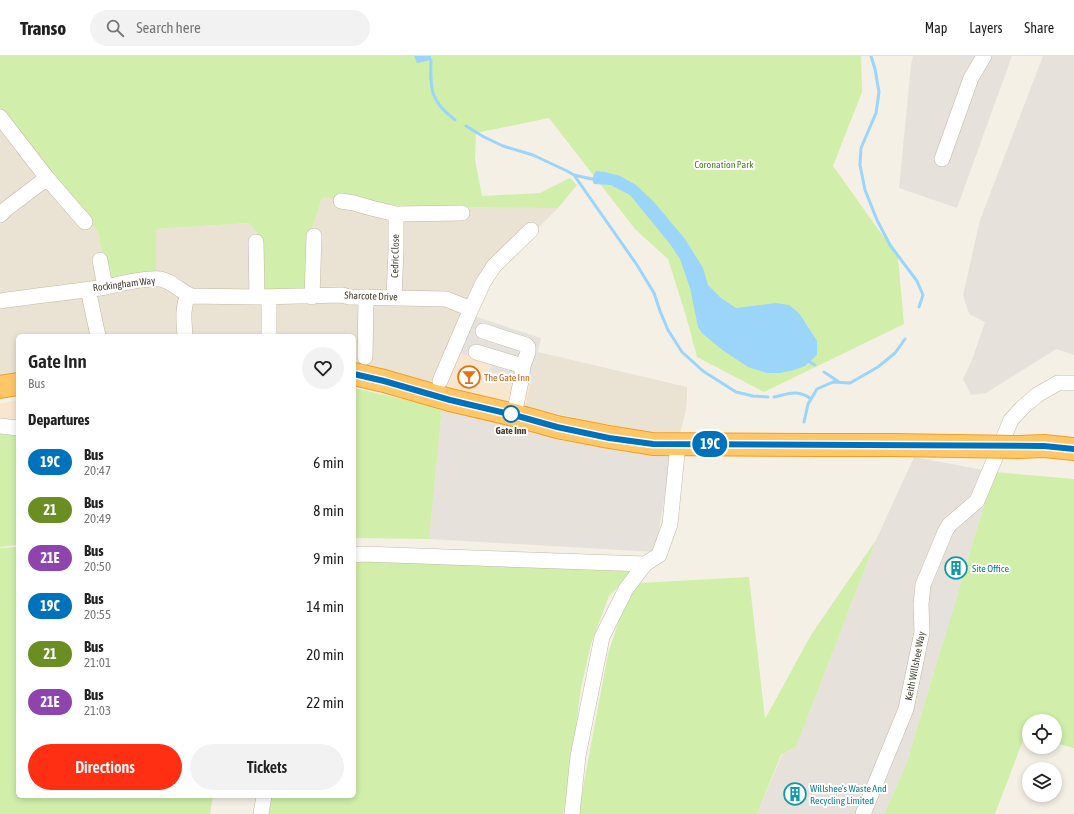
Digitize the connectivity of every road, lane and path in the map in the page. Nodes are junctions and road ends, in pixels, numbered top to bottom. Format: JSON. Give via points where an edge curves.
{"nodes":[{"id":1,"x":984,"y":56,"type":"edge"},
{"id":2,"x":0,"y":117,"type":"edge"},
{"id":3,"x":942,"y":159,"type":"dead end"},
{"id":4,"x":47,"y":178,"type":"junction"},
{"id":5,"x":341,"y":201,"type":"dead end"},
{"id":6,"x":462,"y":213,"type":"dead end"},
{"id":7,"x":396,"y":214,"type":"junction"},
{"id":8,"x":0,"y":216,"type":"edge"},
{"id":9,"x":85,"y":222,"type":"dead end"},
{"id":10,"x":531,"y":230,"type":"dead end"},
{"id":11,"x":314,"y":236,"type":"dead end"},
{"id":12,"x":256,"y":242,"type":"dead end"},
{"id":13,"x":100,"y":260,"type":"dead end"},
{"id":14,"x":105,"y":287,"type":"junction"},
{"id":15,"x":88,"y":289,"type":"junction"},
{"id":16,"x":188,"y":294,"type":"junction"},
{"id":17,"x":312,"y":296,"type":"junction"},
{"id":18,"x":263,"y":297,"type":"junction"},
{"id":19,"x":366,"y":297,"type":"junction"},
{"id":20,"x":394,"y":298,"type":"junction"},
{"id":21,"x":0,"y":301,"type":"edge"},
{"id":22,"x":471,"y":309,"type":"junction"},
{"id":23,"x":483,"y":331,"type":"dead end"},
{"id":24,"x":98,"y":334,"type":"edge"},
{"id":25,"x":185,"y":334,"type":"edge"},
{"id":26,"x":269,"y":334,"type":"edge"},
{"id":27,"x":476,"y":352,"type":"dead end"},
{"id":28,"x":359,"y":365,"type":"edge"},
{"id":29,"x":523,"y":366,"type":"junction"},
{"id":30,"x":440,"y":381,"type":"dead end"},
{"id":31,"x":1074,"y":383,"type":"edge"},
{"id":32,"x":16,"y":384,"type":"edge"},
{"id":33,"x":0,"y":387,"type":"edge"},
{"id":34,"x":514,"y":415,"type":"junction"},
{"id":35,"x":0,"y":426,"type":"edge"},
{"id":36,"x":16,"y":428,"type":"edge"},
{"id":37,"x":678,"y":444,"type":"junction"},
{"id":38,"x":1074,"y":449,"type":"edge"},
{"id":39,"x":356,"y":555,"type":"edge"},
{"id":40,"x":645,"y":564,"type":"junction"},
{"id":41,"x":264,"y":798,"type":"edge"},
{"id":42,"x":261,"y":814,"type":"edge"},
{"id":43,"x":572,"y":814,"type":"edge"},
{"id":44,"x":863,"y":814,"type":"edge"}],
"edges":[{"from":1,"to":3,"type":"street","via":[[971,78]]},
{"from":2,"to":4,"type":"street"},
{"from":4,"to":8,"type":"street"},
{"from":4,"to":9,"type":"street"},
{"from":5,"to":7,"type":"street"},
{"from":6,"to":7,"type":"street"},
{"from":7,"to":20,"type":"street","name":"Cedric Close"},
{"from":10,"to":22,"type":"street","via":[[494,266]]},
{"from":11,"to":17,"type":"street"},
{"from":12,"to":18,"type":"street"},
{"from":13,"to":14,"type":"street"},
{"from":14,"to":15,"type":"street","name":"Rockingham Way"},
{"from":14,"to":16,"type":"street","name":"Rockingham Way","via":[[160,279]]},
{"from":15,"to":21,"type":"street","name":"Rockingham Way"},
{"from":15,"to":24,"type":"street"},
{"from":16,"to":18,"type":"street","name":"Rockingham Way"},
{"from":16,"to":25,"type":"street","via":[[183,313]]},
{"from":17,"to":18,"type":"street","name":"Sharcote Drive"},
{"from":17,"to":19,"type":"street","name":"Sharcote Drive"},
{"from":18,"to":26,"type":"street"},
{"from":19,"to":20,"type":"street","name":"Sharcote Drive"},
{"from":19,"to":28,"type":"street"},
{"from":20,"to":22,"type":"street","name":"Sharcote Drive","via":[[446,299]]},
{"from":22,"to":30,"type":"street"},
{"from":23,"to":29,"type":"street","via":[[526,345],[528,352]]},
{"from":27,"to":29,"type":"street"},
{"from":28,"to":34,"type":"highway","via":[[384,381]]},
{"from":29,"to":34,"type":"street"},
{"from":31,"to":44,"type":"street","name":"Keith Willshee Way","via":[[1058,383],[1037,395],[1011,420],[977,501],[948,525],[923,585],[922,632],[906,709]]},
{"from":32,"to":33,"type":"highway"},
{"from":34,"to":37,"type":"highway","via":[[609,438],[653,444]]},
{"from":35,"to":36,"type":"street"},
{"from":37,"to":38,"type":"highway","bridge":true,"via":[[1044,446]]},
{"from":37,"to":40,"type":"street","via":[[670,524],[659,554]]},
{"from":39,"to":40,"type":"street"},
{"from":40,"to":43,"type":"street","via":[[626,589],[602,637],[578,756]]},
{"from":41,"to":42,"type":"street"}]}
